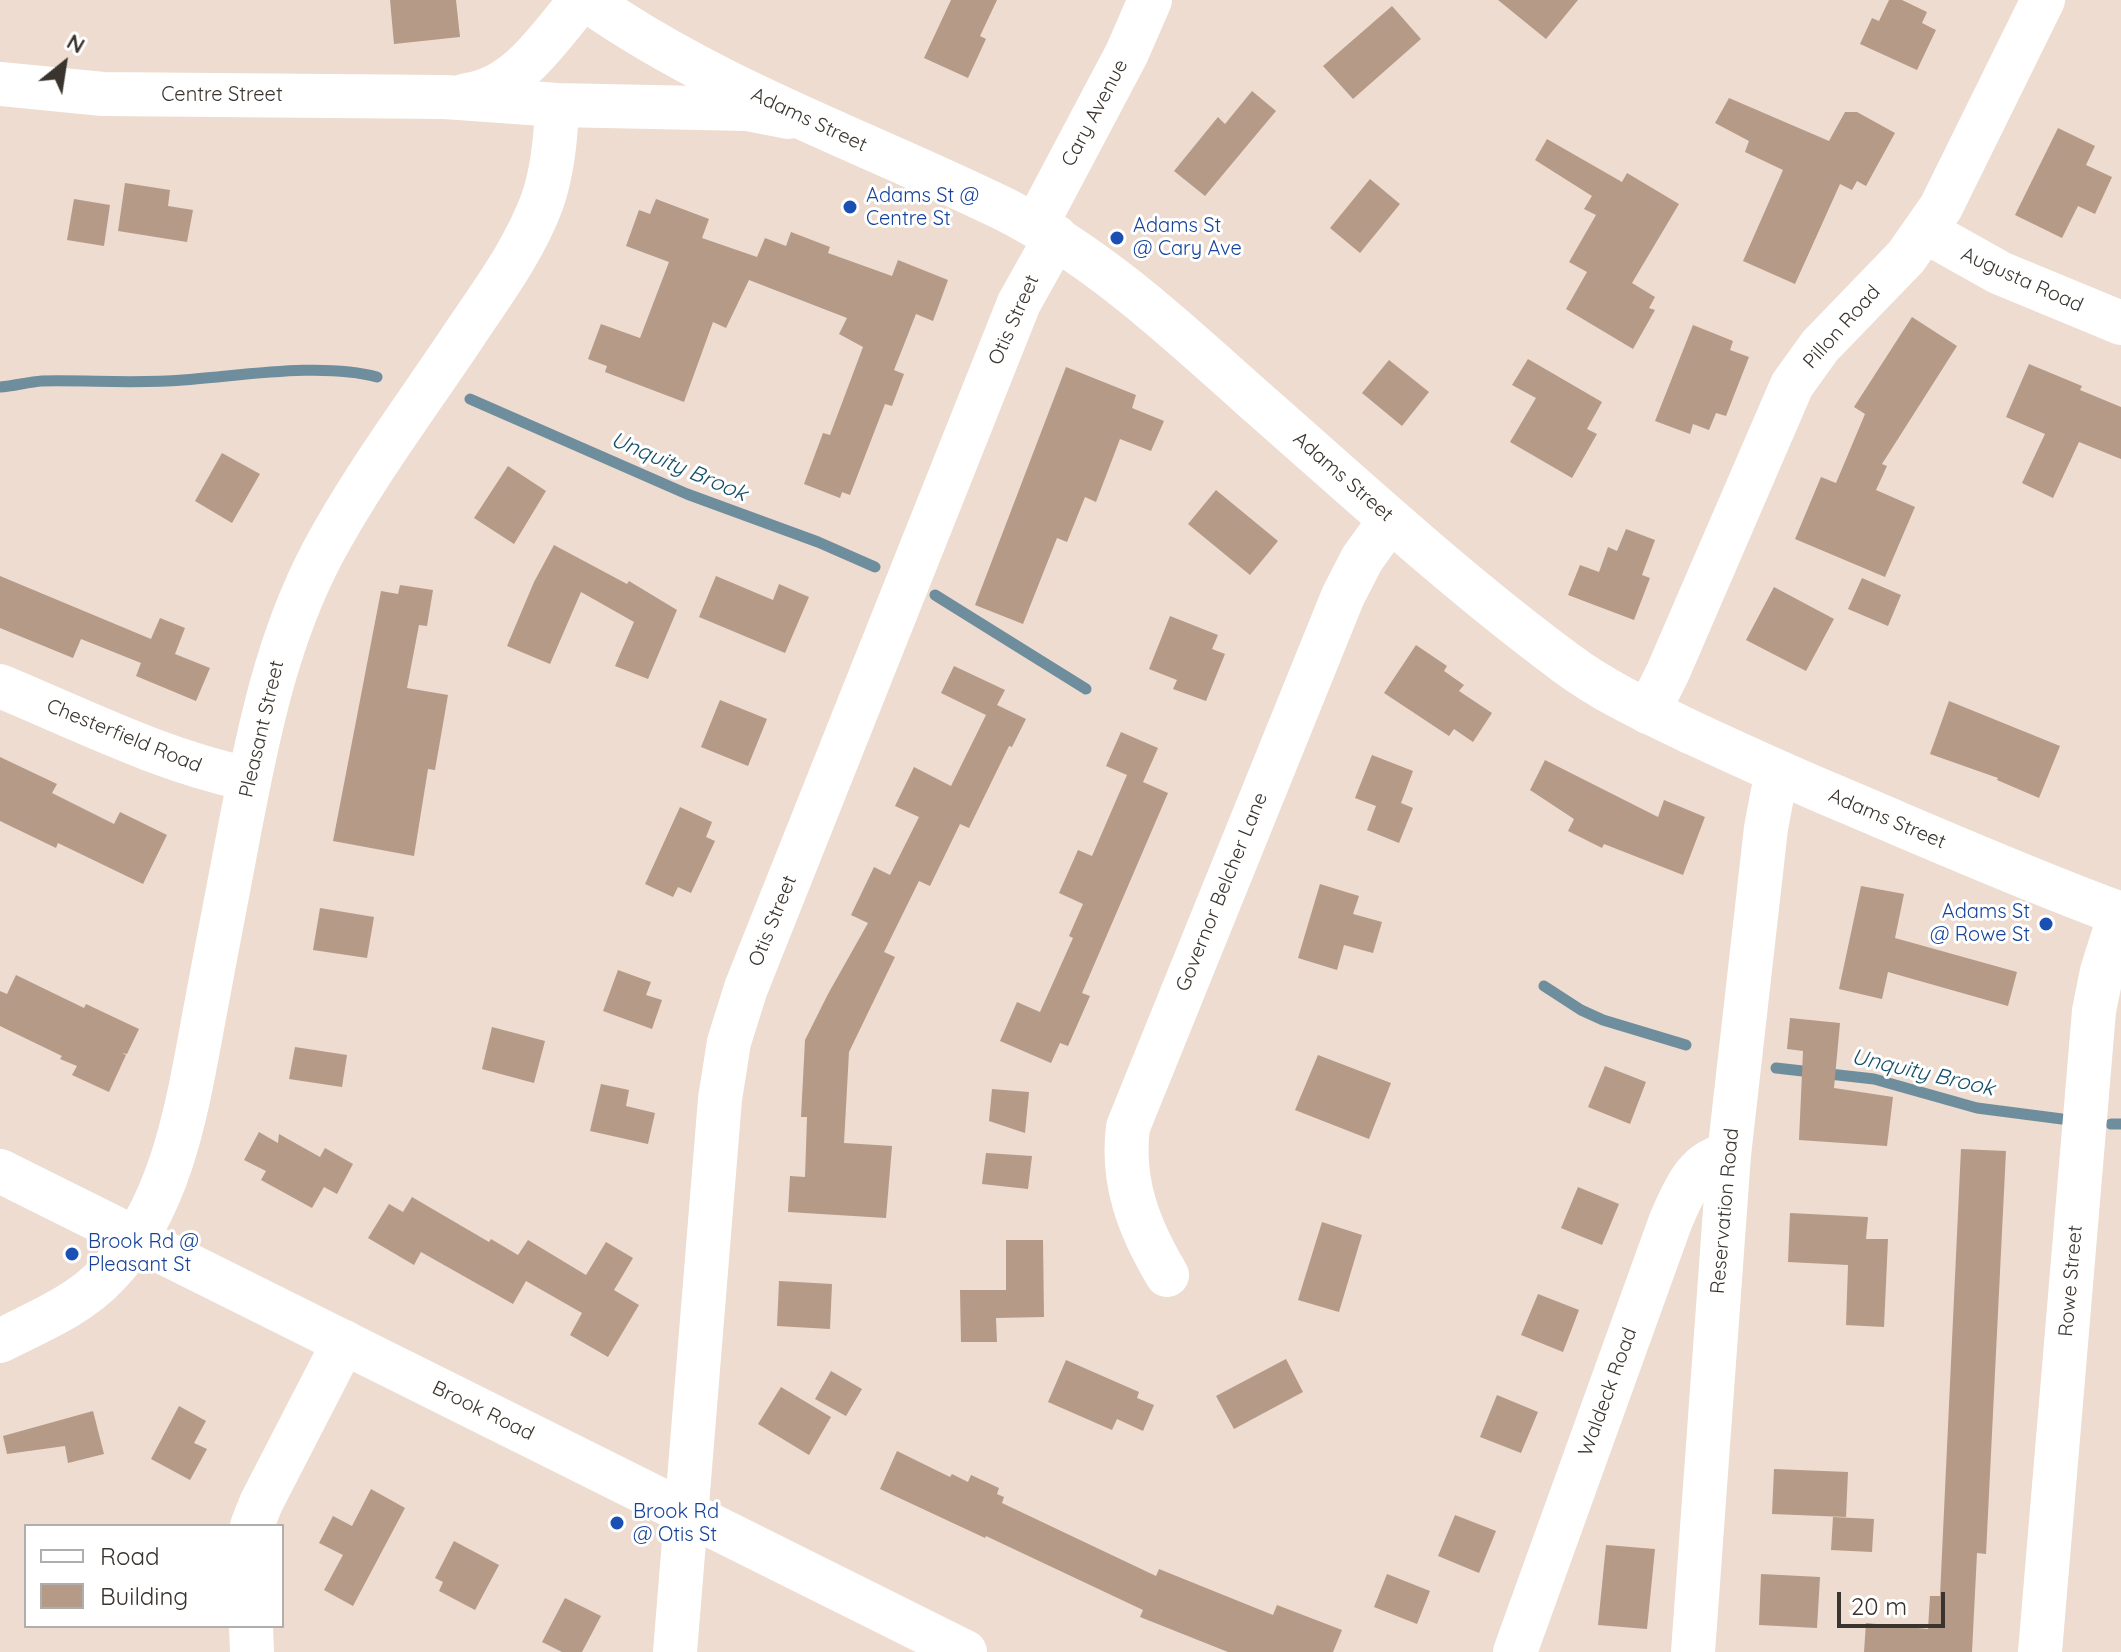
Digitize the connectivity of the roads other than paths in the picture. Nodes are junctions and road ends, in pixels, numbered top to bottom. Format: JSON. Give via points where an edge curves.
{"nodes":[{"id":1,"x":581,"y":0,"type":"edge"},
{"id":2,"x":587,"y":0,"type":"edge"},
{"id":3,"x":1150,"y":0,"type":"edge"},
{"id":4,"x":2043,"y":0,"type":"edge"},
{"id":5,"x":0,"y":84,"type":"edge"},
{"id":6,"x":445,"y":97,"type":"junction"},
{"id":7,"x":557,"y":105,"type":"junction"},
{"id":8,"x":823,"y":127,"type":"junction"},
{"id":9,"x":1046,"y":231,"type":"junction"},
{"id":10,"x":1925,"y":231,"type":"junction"},
{"id":11,"x":2121,"y":323,"type":"edge"},
{"id":12,"x":1390,"y":520,"type":"junction"},
{"id":13,"x":0,"y":686,"type":"edge"},
{"id":14,"x":1648,"y":712,"type":"junction"},
{"id":15,"x":1780,"y":773,"type":"junction"},
{"id":16,"x":249,"y":779,"type":"junction"},
{"id":17,"x":2121,"y":914,"type":"edge"},
{"id":18,"x":1729,"y":1155,"type":"junction"},
{"id":19,"x":0,"y":1171,"type":"edge"},
{"id":20,"x":136,"y":1237,"type":"junction"},
{"id":21,"x":1167,"y":1275,"type":"dead end"},
{"id":22,"x":0,"y":1341,"type":"edge"},
{"id":23,"x":344,"y":1342,"type":"junction"},
{"id":24,"x":687,"y":1512,"type":"junction"},
{"id":25,"x":253,"y":1524,"type":"edge"},
{"id":26,"x":251,"y":1628,"type":"edge"},
{"id":27,"x":252,"y":1652,"type":"edge"},
{"id":28,"x":675,"y":1652,"type":"edge"},
{"id":29,"x":965,"y":1652,"type":"edge"},
{"id":30,"x":1515,"y":1652,"type":"edge"},
{"id":31,"x":1693,"y":1652,"type":"edge"},
{"id":32,"x":2040,"y":1652,"type":"edge"}],
"edges":[{"from":1,"to":6,"type":"street","name":"Centre Street","via":[[508,80],[491,89]]},
{"from":2,"to":8,"type":"street","name":"Adams Street","via":[[667,51]]},
{"from":3,"to":9,"type":"street","name":"Cary Avenue"},
{"from":4,"to":10,"type":"street","name":"Pillon Road","via":[[1957,180]]},
{"from":5,"to":6,"type":"street","name":"Centre Street","via":[[103,94]]},
{"from":6,"to":7,"type":"street","name":"Centre Street"},
{"from":7,"to":8,"type":"street","name":"Centre Street","via":[[747,109]]},
{"from":7,"to":16,"type":"street","name":"Pleasant Street","via":[[549,177],[530,228],[356,496],[307,584],[272,678]]},
{"from":8,"to":9,"type":"street","name":"Adams Street"},
{"from":9,"to":12,"type":"street","name":"Adams Street","via":[[1141,300]]},
{"from":9,"to":24,"type":"street","name":"Otis Street","via":[[737,1013],[720,1099]]},
{"from":10,"to":11,"type":"street","name":"Augusta Road","via":[[2000,273]]},
{"from":10,"to":14,"type":"street","name":"Pillon Road","via":[[1820,346],[1792,385]]},
{"from":12,"to":14,"type":"street","name":"Adams Street","via":[[1542,645]]},
{"from":12,"to":21,"type":"street","name":"Governor Belcher Lane","via":[[1343,596],[1128,1127],[1125,1151],[1132,1201]]},
{"from":13,"to":16,"type":"street","name":"Chesterfield Road","via":[[164,756]]},
{"from":14,"to":15,"type":"street","name":"Adams Street"},
{"from":15,"to":17,"type":"street","name":"Adams Street"},
{"from":15,"to":18,"type":"street","name":"Reservation Road","via":[[1766,828]]},
{"from":16,"to":20,"type":"street","name":"Pleasant Street","via":[[179,1133],[164,1183]]},
{"from":17,"to":32,"type":"street","name":"Rowe Street","via":[[2094,1011]]},
{"from":18,"to":30,"type":"street","name":"Waldeck Road","via":[[1700,1167],[1671,1220]]},
{"from":18,"to":31,"type":"street","name":"Reservation Road"},
{"from":19,"to":20,"type":"street","name":"Brook Road"},
{"from":20,"to":22,"type":"street","name":"Pleasant Street","via":[[89,1292]]},
{"from":20,"to":23,"type":"street","name":"Brook Road"},
{"from":23,"to":24,"type":"street","name":"Brook Road"},
{"from":23,"to":25,"type":"street"},
{"from":24,"to":28,"type":"street","name":"Otis Street"},
{"from":24,"to":29,"type":"street","name":"Brook Road"},
{"from":26,"to":27,"type":"street"}]}
